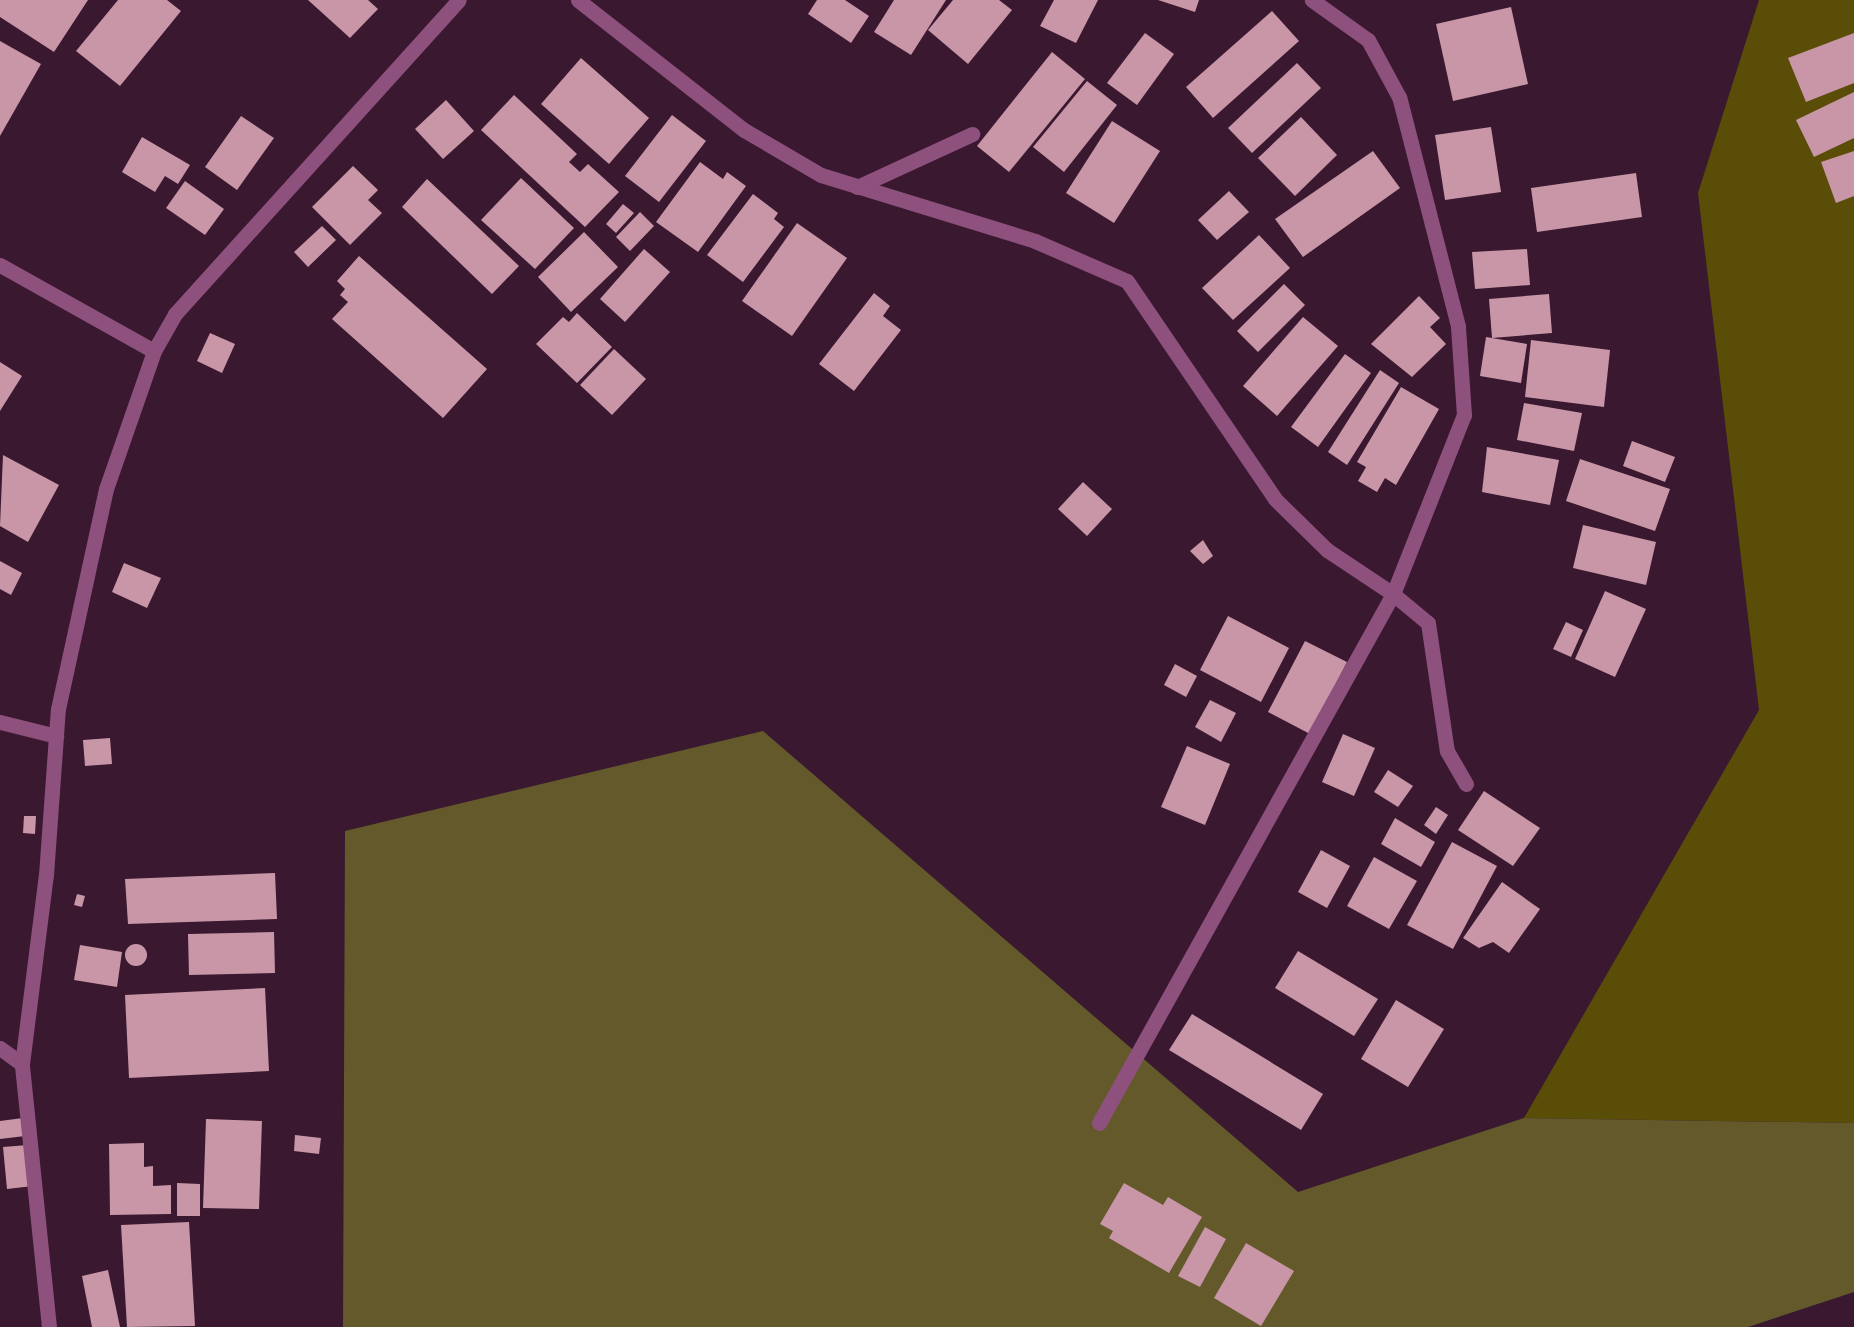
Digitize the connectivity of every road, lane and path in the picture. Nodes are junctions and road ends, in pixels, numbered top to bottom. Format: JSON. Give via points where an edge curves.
{"nodes":[{"id":1,"x":459,"y":0,"type":"edge"},
{"id":2,"x":578,"y":0,"type":"edge"},
{"id":3,"x":1312,"y":0,"type":"edge"},
{"id":4,"x":972,"y":134,"type":"dead end"},
{"id":5,"x":857,"y":187,"type":"junction"},
{"id":6,"x":0,"y":265,"type":"edge"},
{"id":7,"x":154,"y":351,"type":"junction"},
{"id":8,"x":1393,"y":594,"type":"junction"},
{"id":9,"x":0,"y":722,"type":"edge"},
{"id":10,"x":56,"y":736,"type":"junction"},
{"id":11,"x":1466,"y":784,"type":"dead end"},
{"id":12,"x":0,"y":1048,"type":"edge"},
{"id":13,"x":22,"y":1064,"type":"junction"},
{"id":14,"x":1099,"y":1123,"type":"dead end"},
{"id":15,"x":50,"y":1327,"type":"edge"}],
"edges":[{"from":1,"to":7,"type":"street","via":[[393,80],[231,246],[175,314]]},
{"from":2,"to":5,"type":"street","via":[[744,130],[821,175]]},
{"from":3,"to":8,"type":"street","via":[[1368,40],[1400,98],[1458,326],[1464,415]]},
{"from":4,"to":5,"type":"street"},
{"from":5,"to":8,"type":"street","via":[[1035,241],[1127,281],[1275,499],[1327,550]]},
{"from":6,"to":7,"type":"street"},
{"from":7,"to":10,"type":"street","via":[[106,489]]},
{"from":8,"to":11,"type":"street","via":[[1428,623],[1447,751]]},
{"from":8,"to":14,"type":"street"},
{"from":9,"to":10,"type":"street"},
{"from":10,"to":13,"type":"street","via":[[46,875]]},
{"from":12,"to":13,"type":"street"},
{"from":13,"to":15,"type":"street"}]}
